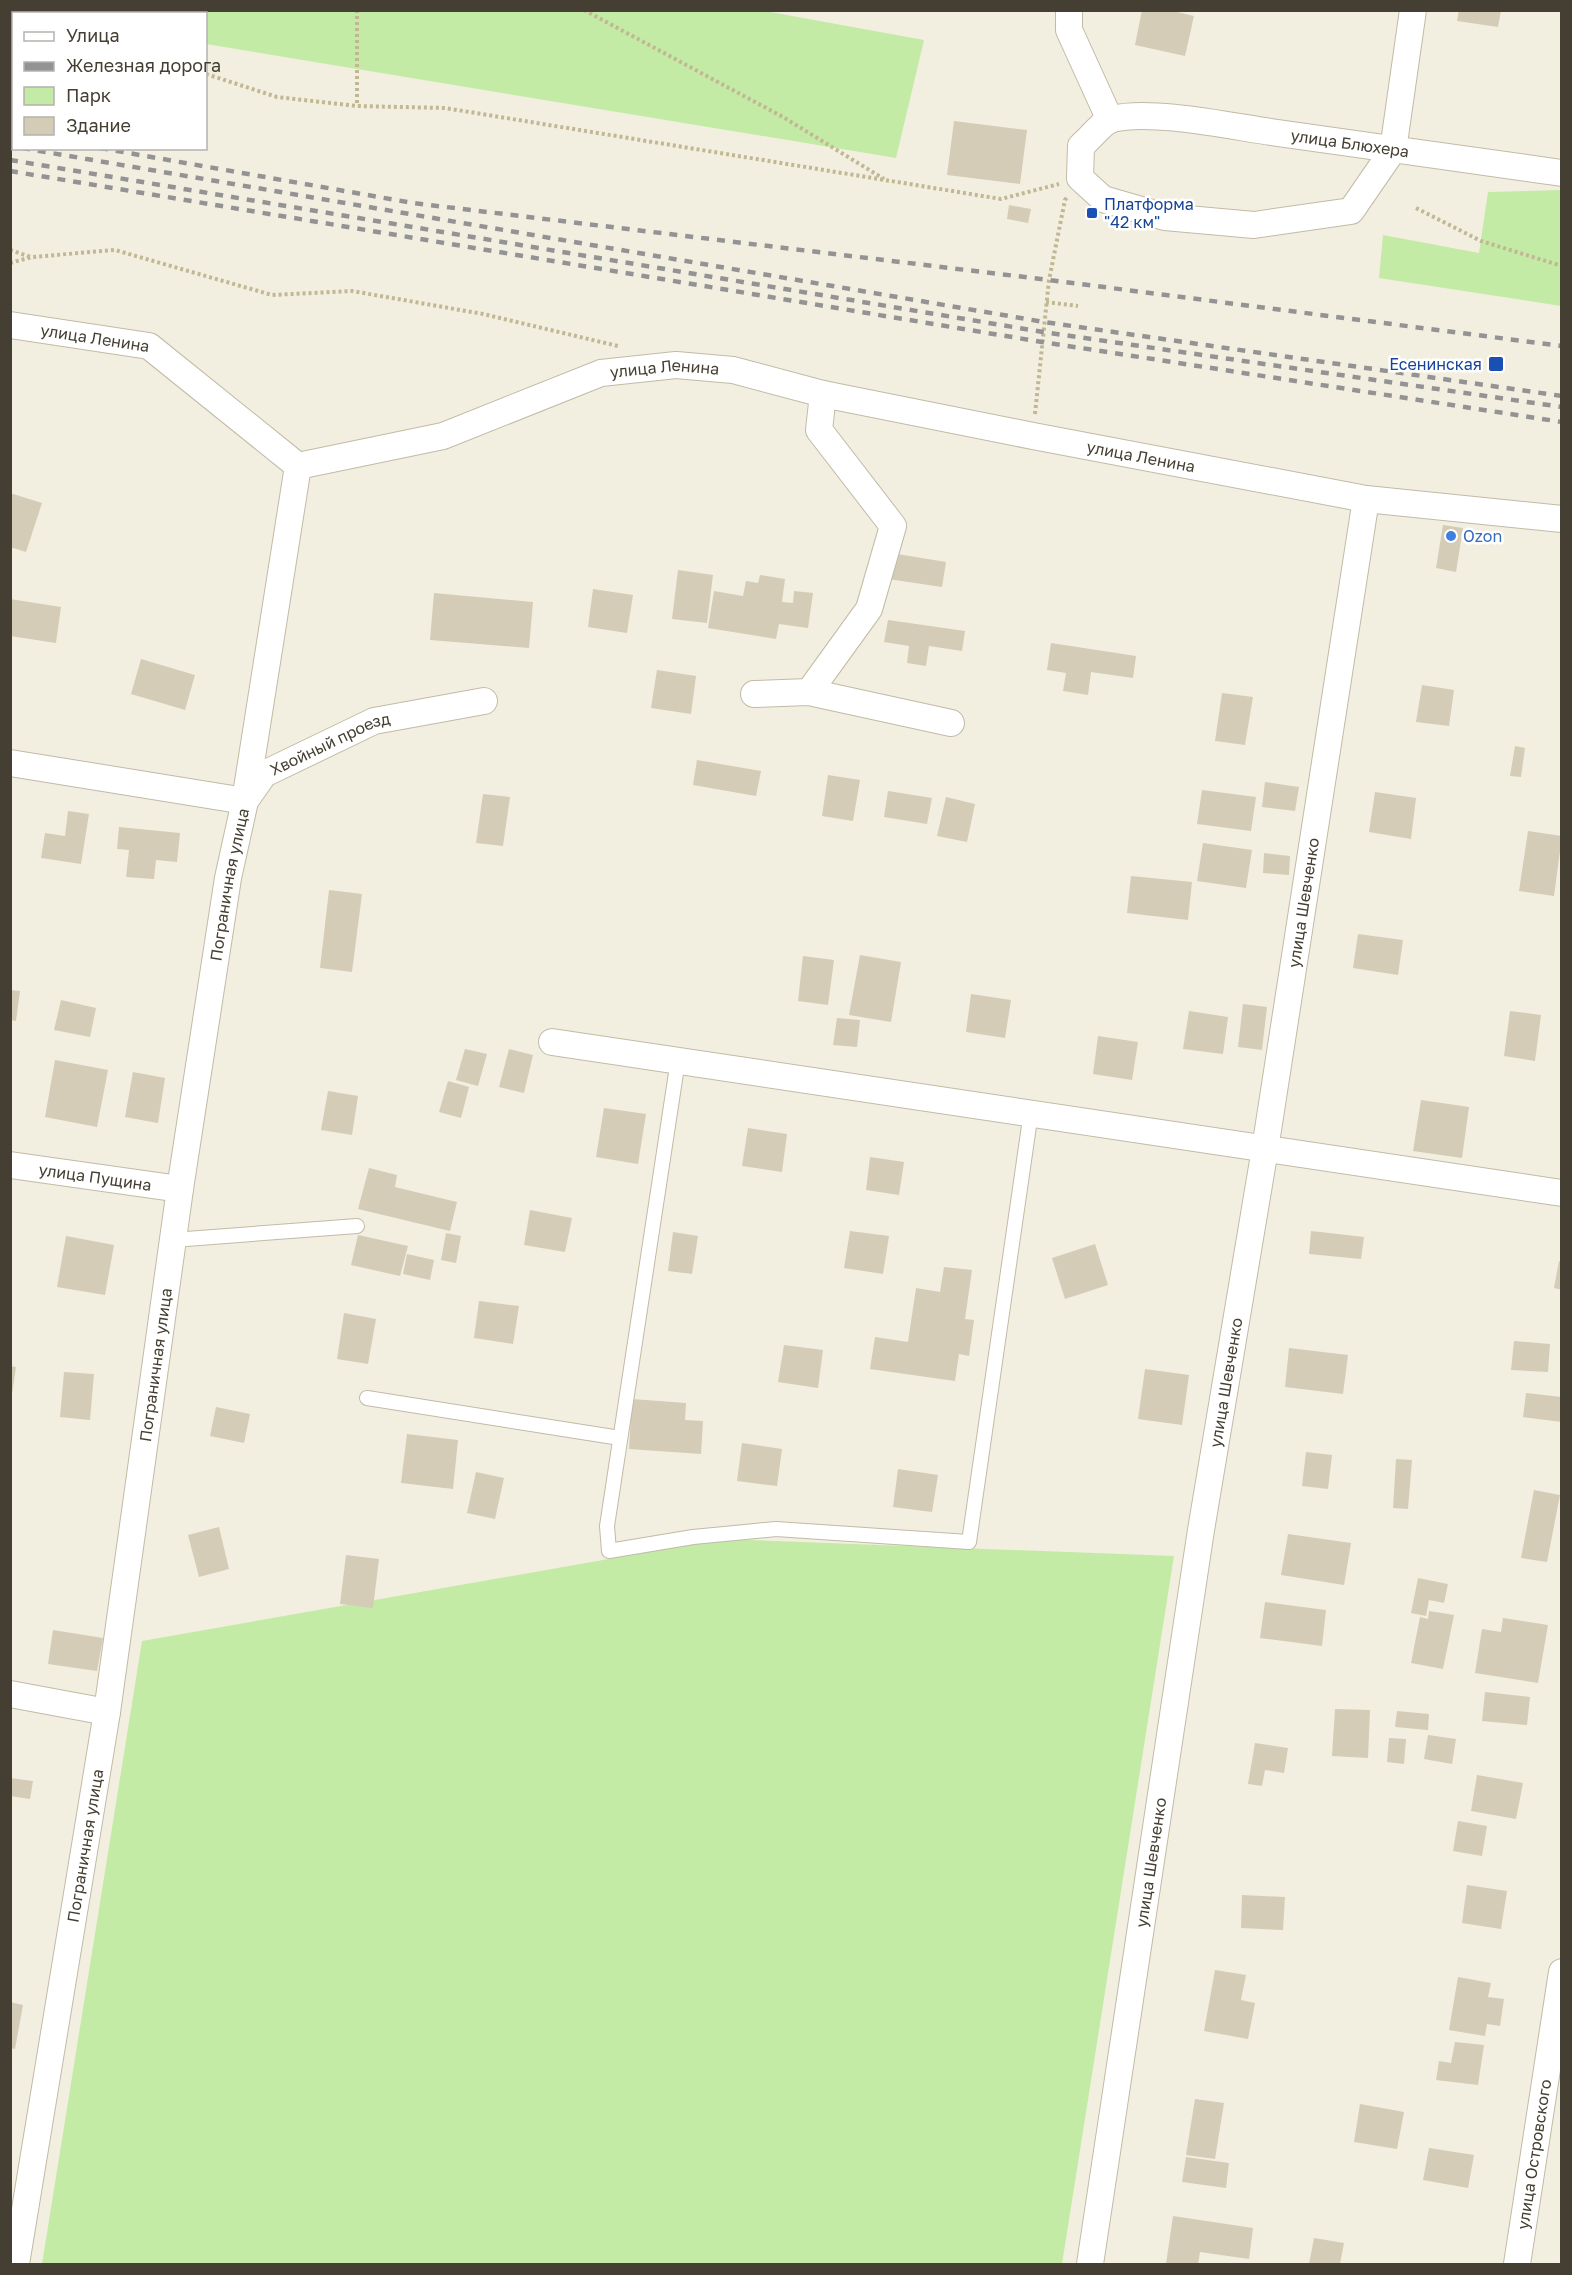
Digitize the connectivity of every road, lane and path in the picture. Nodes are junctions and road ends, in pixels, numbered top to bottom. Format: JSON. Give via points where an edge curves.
{"nodes":[{"id":1,"x":357,"y":10,"type":"edge"},
{"id":2,"x":584,"y":10,"type":"edge"},
{"id":3,"x":1069,"y":10,"type":"edge"},
{"id":4,"x":1413,"y":10,"type":"edge"},
{"id":5,"x":207,"y":74,"type":"edge"},
{"id":6,"x":357,"y":106,"type":"junction"},
{"id":7,"x":1110,"y":120,"type":"junction"},
{"id":8,"x":1393,"y":150,"type":"junction"},
{"id":9,"x":1562,"y":174,"type":"edge"},
{"id":10,"x":1080,"y":178,"type":"junction"},
{"id":11,"x":888,"y":181,"type":"junction"},
{"id":12,"x":1416,"y":208,"type":"dead end"},
{"id":13,"x":10,"y":250,"type":"edge"},
{"id":14,"x":32,"y":257,"type":"junction"},
{"id":15,"x":10,"y":263,"type":"edge"},
{"id":16,"x":1562,"y":266,"type":"edge"},
{"id":17,"x":1046,"y":302,"type":"junction"},
{"id":18,"x":1078,"y":306,"type":"dead end"},
{"id":19,"x":10,"y":325,"type":"edge"},
{"id":20,"x":623,"y":348,"type":"dead end"},
{"id":21,"x":823,"y":394,"type":"junction"},
{"id":22,"x":1033,"y":436,"type":"junction"},
{"id":23,"x":298,"y":466,"type":"junction"},
{"id":24,"x":1366,"y":499,"type":"junction"},
{"id":25,"x":1562,"y":519,"type":"edge"},
{"id":26,"x":809,"y":692,"type":"junction"},
{"id":27,"x":754,"y":694,"type":"dead end"},
{"id":28,"x":484,"y":701,"type":"dead end"},
{"id":29,"x":951,"y":723,"type":"dead end"},
{"id":30,"x":10,"y":763,"type":"edge"},
{"id":31,"x":245,"y":801,"type":"junction"},
{"id":32,"x":552,"y":1042,"type":"dead end"},
{"id":33,"x":678,"y":1060,"type":"junction"},
{"id":34,"x":1030,"y":1119,"type":"dead end"},
{"id":35,"x":1264,"y":1149,"type":"junction"},
{"id":36,"x":10,"y":1165,"type":"edge"},
{"id":37,"x":180,"y":1190,"type":"junction"},
{"id":38,"x":1562,"y":1193,"type":"edge"},
{"id":39,"x":357,"y":1226,"type":"dead end"},
{"id":40,"x":173,"y":1240,"type":"junction"},
{"id":41,"x":367,"y":1398,"type":"dead end"},
{"id":42,"x":620,"y":1438,"type":"junction"},
{"id":43,"x":10,"y":1694,"type":"edge"},
{"id":44,"x":107,"y":1712,"type":"junction"},
{"id":45,"x":1562,"y":1972,"type":"edge"},
{"id":46,"x":16,"y":2265,"type":"edge"},
{"id":47,"x":1090,"y":2265,"type":"edge"},
{"id":48,"x":1517,"y":2265,"type":"edge"}],
"edges":[{"from":1,"to":6,"type":"path"},
{"from":2,"to":11,"type":"path","via":[[783,117]]},
{"from":3,"to":7,"type":"street","via":[[1069,30]]},
{"from":4,"to":8,"type":"street"},
{"from":5,"to":6,"type":"path","via":[[278,97]]},
{"from":6,"to":11,"type":"path","via":[[444,108]]},
{"from":7,"to":8,"type":"street","name":"улица Блюхера","via":[[1138,116],[1191,120]]},
{"from":7,"to":10,"type":"street","via":[[1081,146]]},
{"from":8,"to":9,"type":"street","name":"улица Блюхера"},
{"from":8,"to":10,"type":"street","via":[[1351,211],[1254,225],[1165,217],[1103,198]]},
{"from":10,"to":11,"type":"path","via":[[1001,199]]},
{"from":10,"to":17,"type":"path","via":[[1065,200]]},
{"from":12,"to":16,"type":"path","via":[[1481,241]]},
{"from":13,"to":14,"type":"path"},
{"from":14,"to":15,"type":"path"},
{"from":14,"to":20,"type":"path","via":[[115,250],[272,296],[352,291],[483,314]]},
{"from":17,"to":18,"type":"path"},
{"from":17,"to":22,"type":"path"},
{"from":19,"to":23,"type":"street","name":"улица Ленина","via":[[149,346]]},
{"from":21,"to":22,"type":"street","name":"улица Ленина"},
{"from":21,"to":23,"type":"street","name":"улица Ленина","via":[[733,370],[676,365],[601,373],[444,435]]},
{"from":21,"to":26,"type":"street","via":[[819,430],[893,526],[869,609]]},
{"from":22,"to":24,"type":"street","name":"улица Ленина"},
{"from":23,"to":31,"type":"street","name":"Пограничная улица"},
{"from":24,"to":25,"type":"street","name":"улица Ленина"},
{"from":24,"to":35,"type":"street","name":"улица Шевченко"},
{"from":26,"to":27,"type":"street"},
{"from":26,"to":29,"type":"street"},
{"from":28,"to":31,"type":"street","name":"Хвойный проезд","via":[[374,721],[264,774]]},
{"from":30,"to":31,"type":"street"},
{"from":31,"to":37,"type":"street","name":"Пограничная улица","via":[[228,878]]},
{"from":32,"to":33,"type":"street"},
{"from":33,"to":35,"type":"street"},
{"from":33,"to":42,"type":"lane"},
{"from":34,"to":42,"type":"lane","via":[[969,1542],[776,1529],[609,1551],[607,1526]]},
{"from":35,"to":38,"type":"street"},
{"from":35,"to":47,"type":"street","name":"улица Шевченко","via":[[1201,1530]]},
{"from":36,"to":37,"type":"street","name":"улица Пущина"},
{"from":37,"to":40,"type":"street","name":"Пограничная улица"},
{"from":39,"to":40,"type":"lane"},
{"from":40,"to":44,"type":"street","name":"Пограничная улица"},
{"from":41,"to":42,"type":"lane"},
{"from":43,"to":44,"type":"street"},
{"from":44,"to":46,"type":"street","name":"Пограничная улица"},
{"from":45,"to":48,"type":"street","name":"улица Островского"}]}
